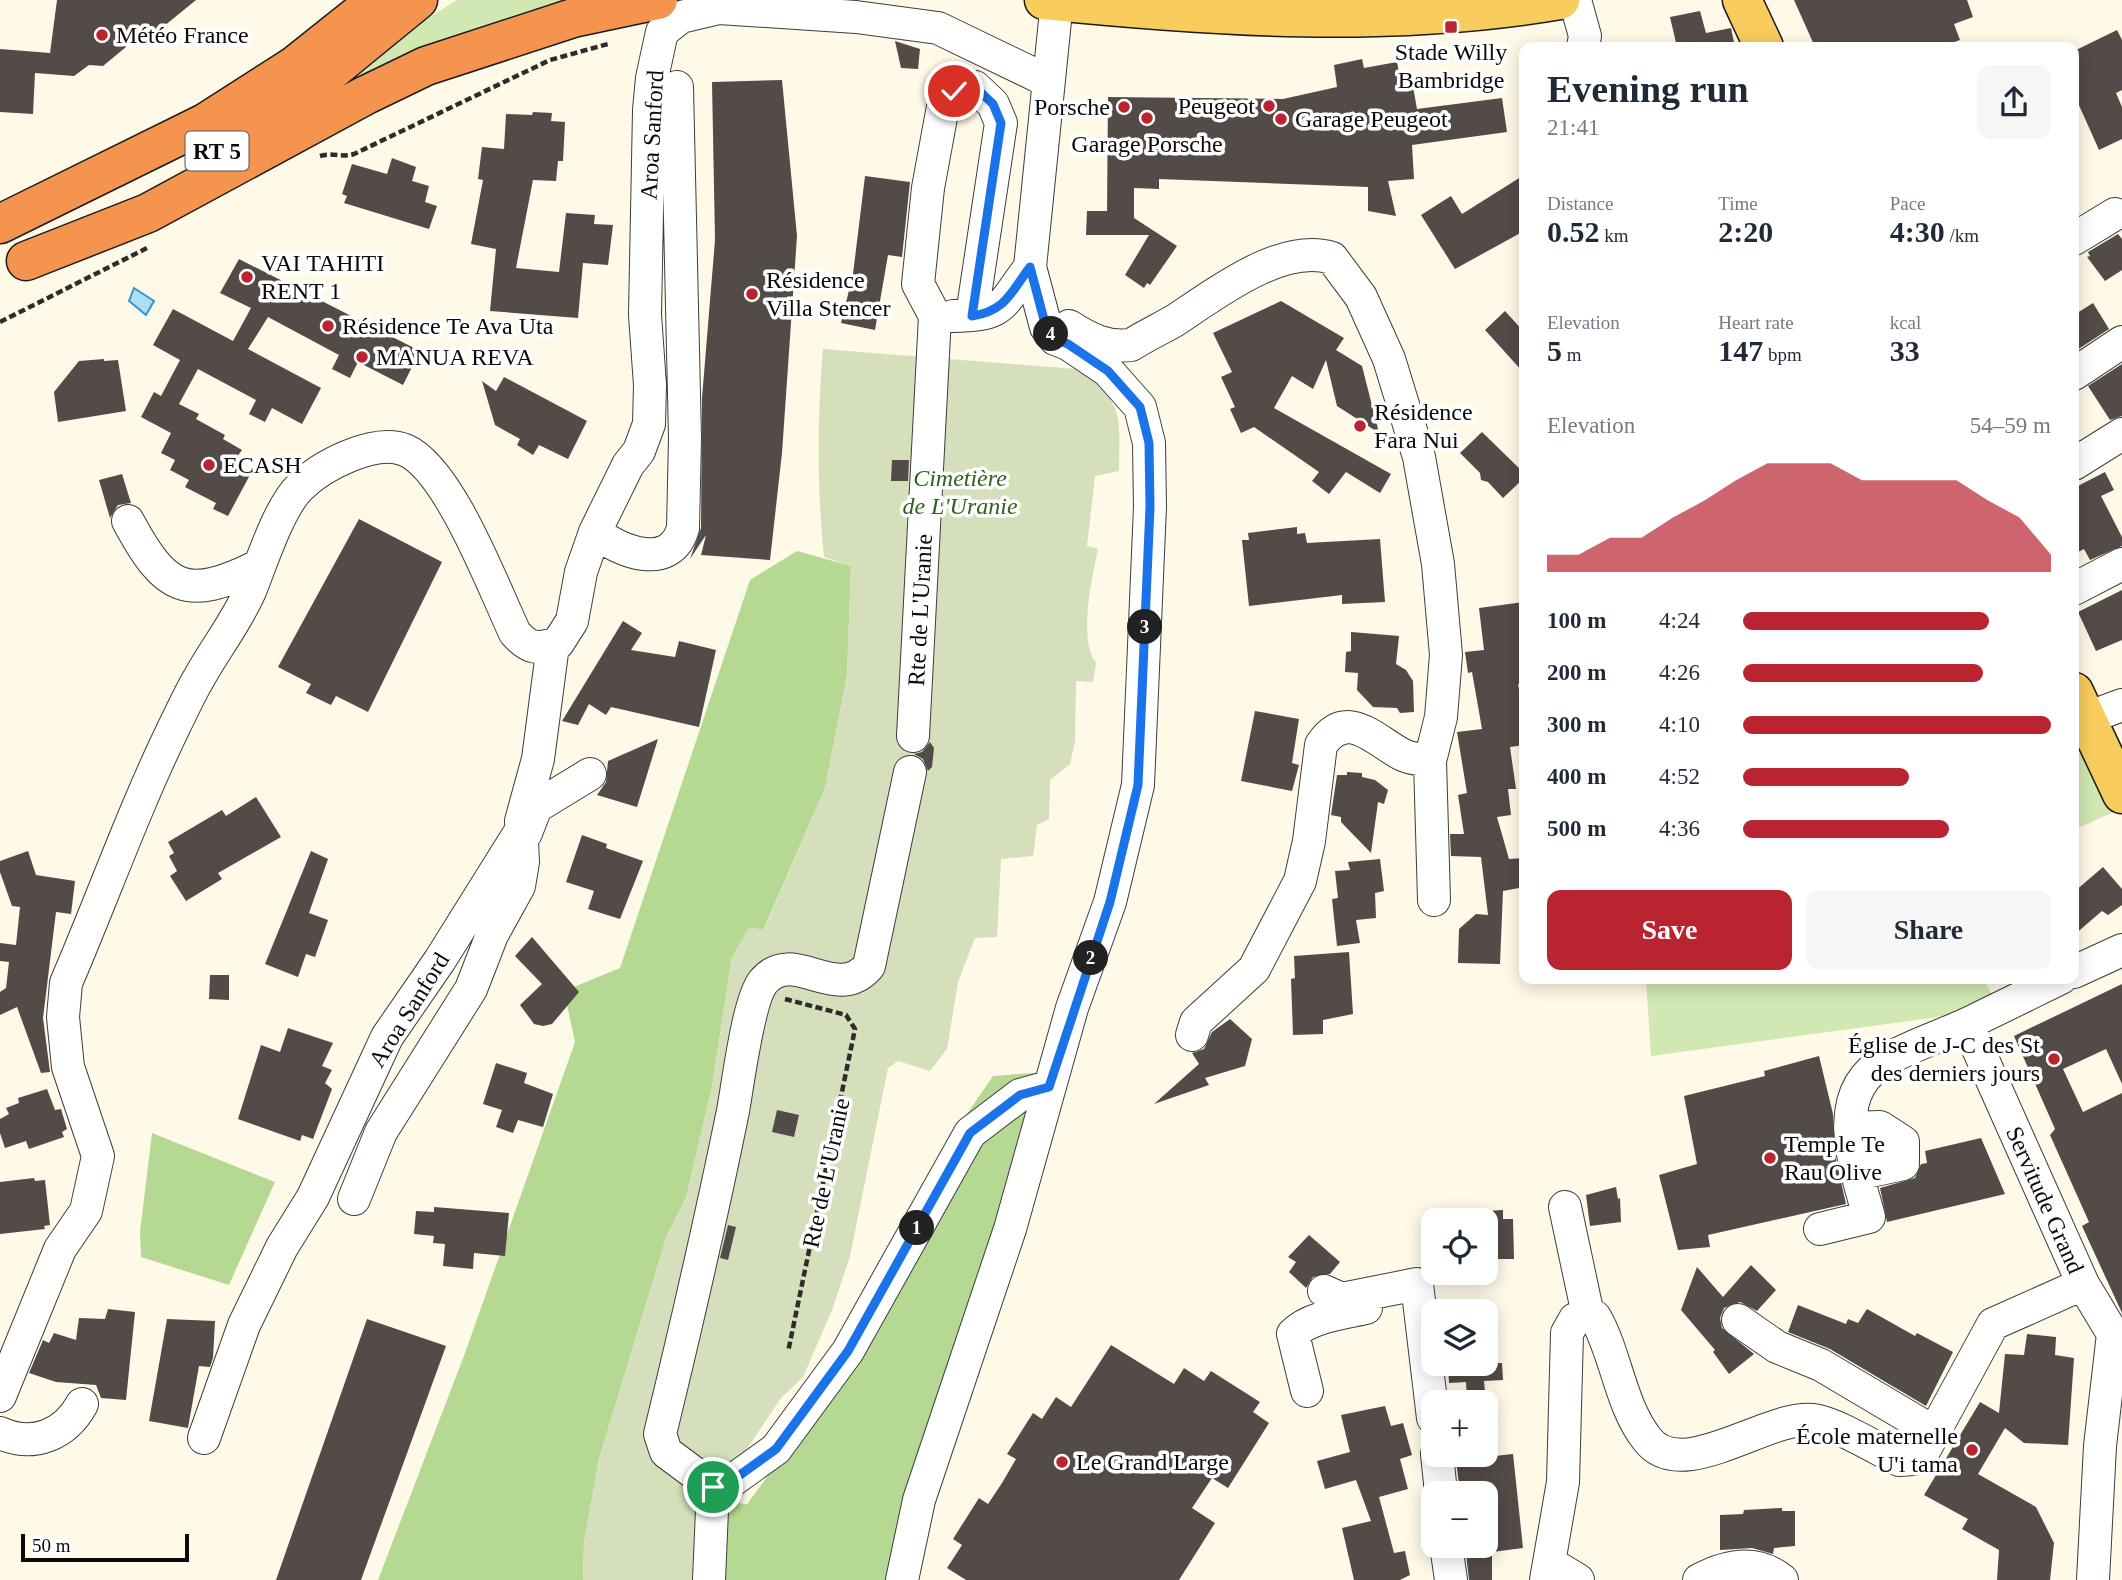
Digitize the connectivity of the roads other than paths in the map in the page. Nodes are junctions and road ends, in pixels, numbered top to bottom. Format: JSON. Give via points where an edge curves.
{"nodes":[{"id":1,"x":1560,"y":0,"type":"edge"},
{"id":2,"x":1575,"y":0,"type":"edge"},
{"id":3,"x":1742,"y":0,"type":"edge"},
{"id":4,"x":1050,"y":1,"type":"edge"},
{"id":5,"x":381,"y":9,"type":"edge"},
{"id":6,"x":1310,"y":9,"type":"edge"},
{"id":7,"x":660,"y":16,"type":"edge"},
{"id":8,"x":1584,"y":42,"type":"edge"},
{"id":9,"x":1762,"y":42,"type":"edge"},
{"id":10,"x":1048,"y":80,"type":"junction"},
{"id":11,"x":677,"y":87,"type":"dead end"},
{"id":12,"x":2115,"y":214,"type":"dead end"},
{"id":13,"x":0,"y":225,"type":"edge"},
{"id":14,"x":2079,"y":236,"type":"edge"},
{"id":15,"x":13,"y":267,"type":"edge"},
{"id":16,"x":1030,"y":267,"type":"junction"},
{"id":17,"x":1040,"y":304,"type":"junction"},
{"id":18,"x":935,"y":316,"type":"junction"},
{"id":19,"x":972,"y":316,"type":"junction"},
{"id":20,"x":2122,"y":342,"type":"edge"},
{"id":21,"x":2079,"y":371,"type":"edge"},
{"id":22,"x":2122,"y":434,"type":"edge"},
{"id":23,"x":2089,"y":463,"type":"edge"},
{"id":24,"x":128,"y":521,"type":"dead end"},
{"id":25,"x":595,"y":532,"type":"junction"},
{"id":26,"x":2122,"y":564,"type":"edge"},
{"id":27,"x":258,"y":566,"type":"junction"},
{"id":28,"x":2079,"y":586,"type":"edge"},
{"id":29,"x":553,"y":645,"type":"junction"},
{"id":30,"x":2080,"y":705,"type":"edge"},
{"id":31,"x":2122,"y":705,"type":"edge"},
{"id":32,"x":914,"y":736,"type":"dead end"},
{"id":33,"x":1430,"y":761,"type":"junction"},
{"id":34,"x":909,"y":772,"type":"dead end"},
{"id":35,"x":590,"y":774,"type":"dead end"},
{"id":36,"x":2122,"y":794,"type":"edge"},
{"id":37,"x":520,"y":840,"type":"junction"},
{"id":38,"x":1434,"y":900,"type":"dead end"},
{"id":39,"x":2122,"y":950,"type":"edge"},
{"id":40,"x":2079,"y":970,"type":"edge"},
{"id":41,"x":2049,"y":984,"type":"edge"},
{"id":42,"x":1967,"y":1024,"type":"junction"},
{"id":43,"x":1192,"y":1035,"type":"dead end"},
{"id":44,"x":1049,"y":1087,"type":"junction"},
{"id":45,"x":1850,"y":1128,"type":"junction"},
{"id":46,"x":1857,"y":1174,"type":"junction"},
{"id":47,"x":354,"y":1199,"type":"dead end"},
{"id":48,"x":1565,"y":1207,"type":"dead end"},
{"id":49,"x":1820,"y":1229,"type":"dead end"},
{"id":50,"x":2083,"y":1284,"type":"junction"},
{"id":51,"x":1324,"y":1291,"type":"dead end"},
{"id":52,"x":1419,"y":1301,"type":"junction"},
{"id":53,"x":1588,"y":1315,"type":"junction"},
{"id":54,"x":1738,"y":1320,"type":"dead end"},
{"id":55,"x":1430,"y":1390,"type":"edge"},
{"id":56,"x":1307,"y":1391,"type":"dead end"},
{"id":57,"x":0,"y":1396,"type":"edge"},
{"id":58,"x":82,"y":1404,"type":"dead end"},
{"id":59,"x":1934,"y":1432,"type":"junction"},
{"id":60,"x":0,"y":1433,"type":"edge"},
{"id":61,"x":204,"y":1438,"type":"dead end"},
{"id":62,"x":713,"y":1487,"type":"junction"},
{"id":63,"x":1448,"y":1558,"type":"edge"},
{"id":64,"x":1548,"y":1571,"type":"edge"},
{"id":65,"x":709,"y":1580,"type":"edge"},
{"id":66,"x":902,"y":1580,"type":"edge"},
{"id":67,"x":1451,"y":1580,"type":"edge"},
{"id":68,"x":1578,"y":1580,"type":"edge"},
{"id":69,"x":1699,"y":1580,"type":"edge"},
{"id":70,"x":1783,"y":1580,"type":"edge"},
{"id":71,"x":2093,"y":1580,"type":"edge"}],
"edges":[{"from":1,"to":6,"type":"main road","via":[[1436,14]]},
{"from":2,"to":8,"type":"street"},
{"from":3,"to":9,"type":"main road"},
{"from":4,"to":6,"type":"main road"},
{"from":4,"to":10,"type":"street"},
{"from":5,"to":13,"type":"highway","number":"RT 5","via":[[205,124]]},
{"from":5,"to":15,"type":"highway","number":"RT 5","via":[[261,124]]},
{"from":7,"to":10,"type":"street","via":[[681,17],[719,8],[928,26]]},
{"from":7,"to":15,"type":"highway","via":[[573,18],[426,66],[148,213]]},
{"from":7,"to":25,"type":"street","name":"Aroa Sanford","via":[[649,110],[645,315],[649,424]]},
{"from":10,"to":16,"type":"street"},
{"from":11,"to":25,"type":"street","via":[[683,528],[680,541],[657,554],[615,548]]},
{"from":12,"to":14,"type":"street"},
{"from":16,"to":17,"type":"street"},
{"from":16,"to":19,"type":"street","via":[[993,313]]},
{"from":17,"to":33,"type":"street","via":[[1089,339],[1131,345],[1237,280],[1296,256],[1332,258],[1374,323],[1419,457],[1444,618],[1441,717]]},
{"from":17,"to":44,"type":"street","via":[[1046,327],[1055,339],[1108,371],[1140,407],[1149,443],[1150,507],[1138,785],[1110,902]]},
{"from":18,"to":19,"type":"street"},
{"from":18,"to":19,"type":"street","via":[[918,284],[928,188],[944,101],[954,91],[975,87],[993,104],[1001,123]]},
{"from":18,"to":32,"type":"street","name":"Rte de L'Uranie"},
{"from":20,"to":21,"type":"street"},
{"from":22,"to":23,"type":"street"},
{"from":24,"to":27,"type":"street","via":[[138,543],[178,582],[214,586]]},
{"from":25,"to":29,"type":"street","name":"Aroa Sanford","via":[[572,621],[566,635]]},
{"from":26,"to":28,"type":"street"},
{"from":27,"to":29,"type":"street","via":[[299,487],[348,456],[387,447],[402,449],[427,465],[461,517],[515,633],[525,645],[538,649]]},
{"from":27,"to":57,"type":"street","via":[[250,592],[174,729],[66,983],[63,1017],[68,1067],[98,1156],[86,1211],[60,1249]]},
{"from":29,"to":37,"type":"street","via":[[538,759]]},
{"from":30,"to":31,"type":"street"},
{"from":30,"to":36,"type":"main road"},
{"from":33,"to":38,"type":"street"},
{"from":33,"to":43,"type":"street","via":[[1406,757],[1357,727],[1327,736],[1321,745],[1300,881],[1254,969],[1196,1022]]},
{"from":34,"to":62,"type":"street","via":[[869,966],[861,976],[845,981],[782,969],[764,981],[745,1044],[660,1434],[666,1452]]},
{"from":35,"to":37,"type":"street","name":"Aroa Sanford","via":[[536,807]]},
{"from":37,"to":47,"type":"street","via":[[519,886],[492,935],[471,989],[381,1132]]},
{"from":37,"to":61,"type":"street","name":"Aroa Sanford","via":[[387,1037],[313,1197],[282,1247],[244,1325]]},
{"from":39,"to":40,"type":"street"},
{"from":41,"to":42,"type":"street"},
{"from":42,"to":45,"type":"street","via":[[1885,1060],[1859,1085]]},
{"from":42,"to":50,"type":"street","name":"Servitude Grand"},
{"from":44,"to":62,"type":"street","via":[[1020,1095],[970,1133],[848,1351],[776,1449],[733,1480]]},
{"from":44,"to":66,"type":"street","via":[[1010,1229],[919,1500]]},
{"from":45,"to":46,"type":"street"},
{"from":45,"to":46,"type":"street","via":[[1880,1127],[1903,1142],[1903,1164]]},
{"from":46,"to":49,"type":"street","via":[[1869,1217]]},
{"from":48,"to":53,"type":"street","name":"Servitude Grand"},
{"from":50,"to":59,"type":"street","name":"Servitude Grand","via":[[1993,1324]]},
{"from":50,"to":71,"type":"street","via":[[2113,1334],[2100,1446]]},
{"from":51,"to":52,"type":"street","via":[[1342,1299],[1417,1284]]},
{"from":52,"to":55,"type":"street"},
{"from":52,"to":56,"type":"street","via":[[1397,1301],[1299,1328],[1293,1334]]},
{"from":53,"to":59,"type":"street","name":"Servitude Grand","via":[[1598,1322],[1614,1371],[1645,1437],[1659,1449],[1678,1455],[1704,1453],[1783,1422],[1814,1420],[1899,1460],[1913,1459]]},
{"from":53,"to":64,"type":"street","via":[[1575,1319],[1567,1333],[1563,1482]]},
{"from":54,"to":59,"type":"street","via":[[1777,1347],[1821,1365]]},
{"from":58,"to":60,"type":"street","via":[[74,1419],[57,1433],[37,1439]]},
{"from":62,"to":65,"type":"street"},
{"from":63,"to":67,"type":"street"},
{"from":64,"to":68,"type":"street"},
{"from":69,"to":70,"type":"street","via":[[1719,1569],[1747,1566],[1770,1570]]}]}
